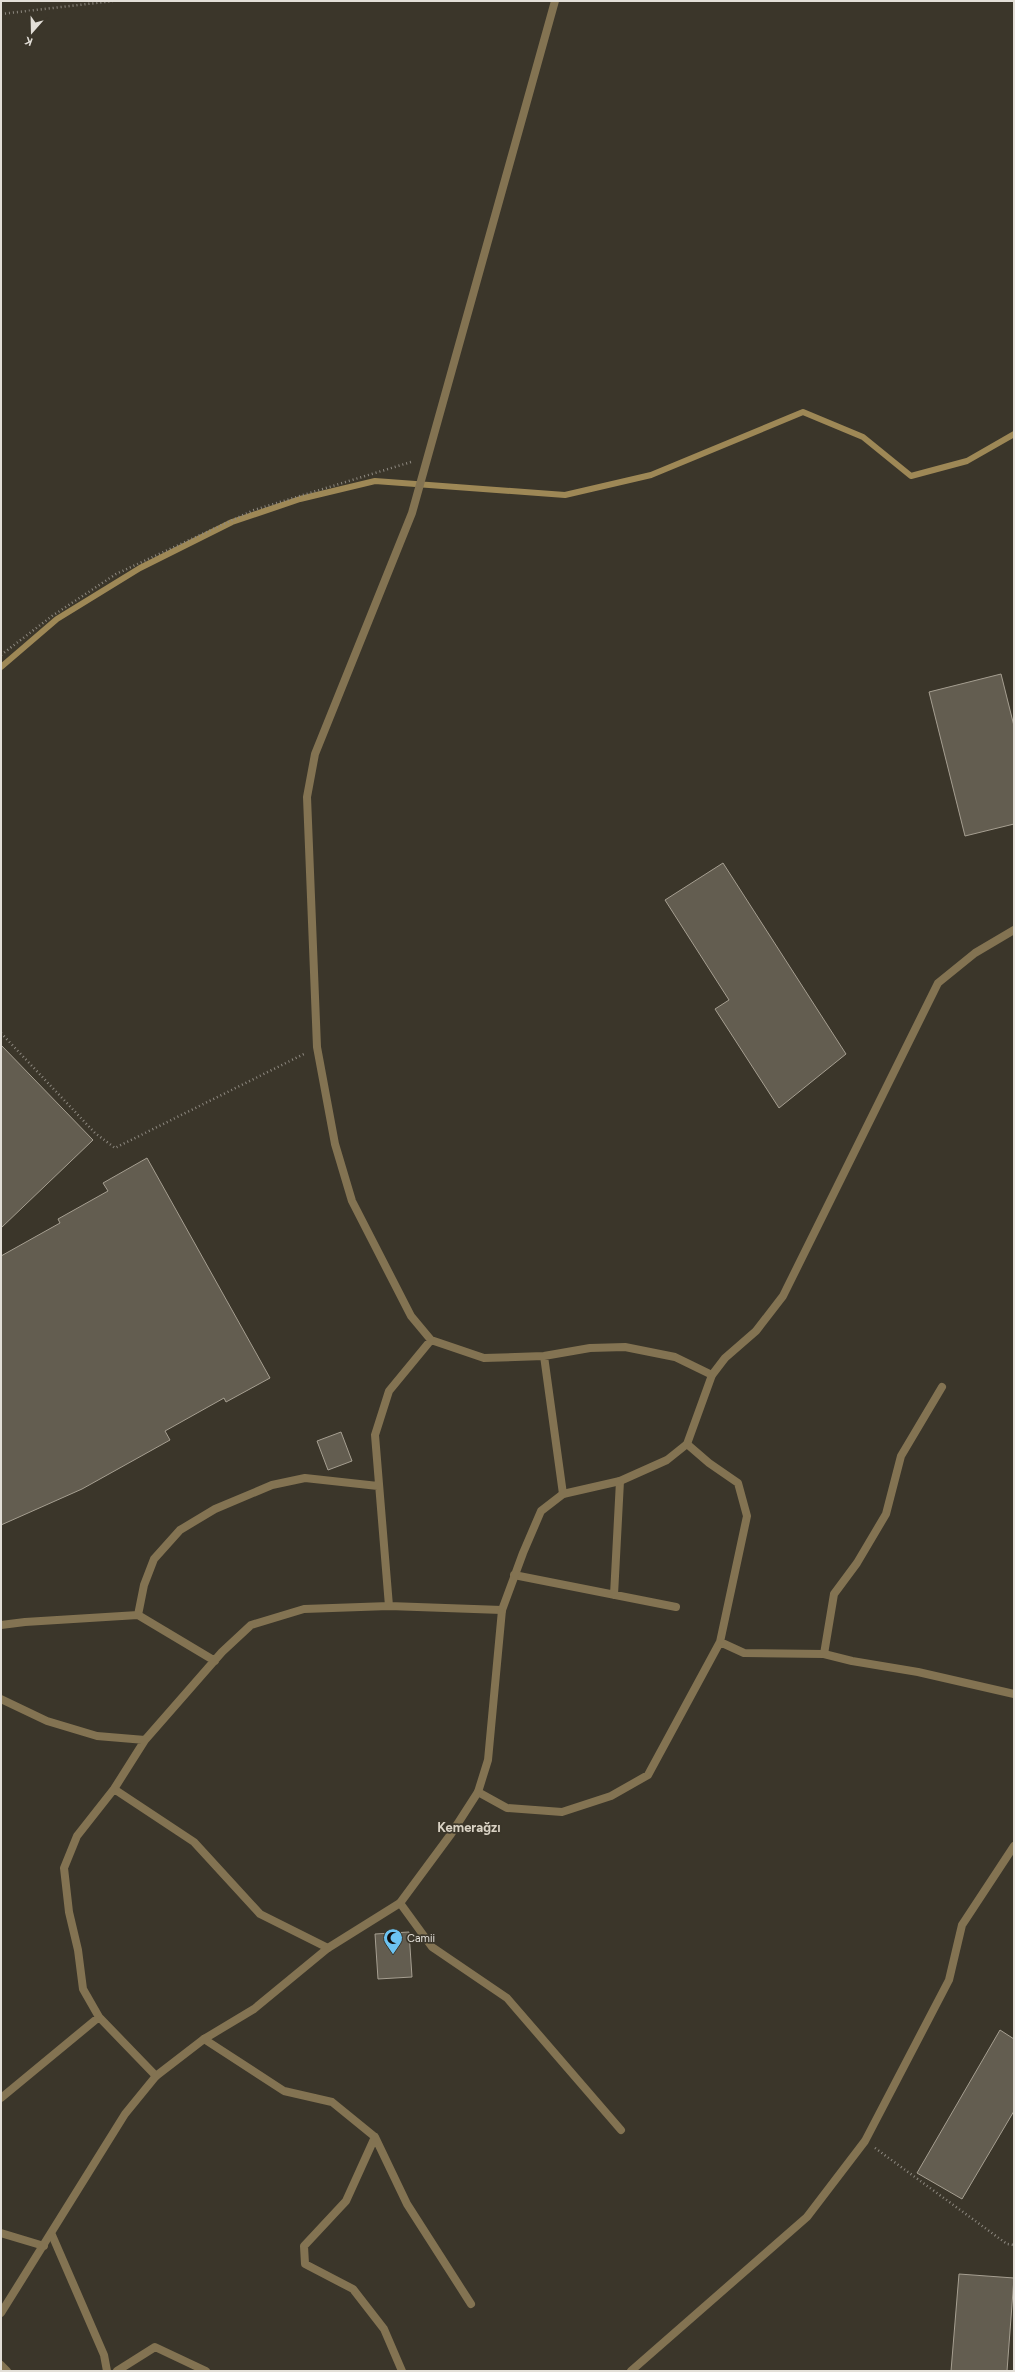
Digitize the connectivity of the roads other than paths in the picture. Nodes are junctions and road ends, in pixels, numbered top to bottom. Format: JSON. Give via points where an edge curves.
{"nodes":[{"id":1,"x":555,"y":1,"type":"edge"},
{"id":2,"x":1014,"y":930,"type":"edge"},
{"id":3,"x":431,"y":1340,"type":"junction"},
{"id":4,"x":544,"y":1356,"type":"junction"},
{"id":5,"x":712,"y":1375,"type":"junction"},
{"id":6,"x":942,"y":1387,"type":"dead end"},
{"id":7,"x":687,"y":1444,"type":"junction"},
{"id":8,"x":620,"y":1481,"type":"junction"},
{"id":9,"x":378,"y":1486,"type":"junction"},
{"id":10,"x":563,"y":1494,"type":"junction"},
{"id":11,"x":514,"y":1576,"type":"junction"},
{"id":12,"x":614,"y":1595,"type":"junction"},
{"id":13,"x":389,"y":1606,"type":"junction"},
{"id":14,"x":676,"y":1607,"type":"dead end"},
{"id":15,"x":502,"y":1610,"type":"junction"},
{"id":16,"x":138,"y":1615,"type":"junction"},
{"id":17,"x":1,"y":1625,"type":"edge"},
{"id":18,"x":720,"y":1642,"type":"junction"},
{"id":19,"x":824,"y":1654,"type":"junction"},
{"id":20,"x":215,"y":1661,"type":"junction"},
{"id":21,"x":1014,"y":1694,"type":"edge"},
{"id":22,"x":1,"y":1699,"type":"edge"},
{"id":23,"x":145,"y":1740,"type":"junction"},
{"id":24,"x":114,"y":1789,"type":"junction"},
{"id":25,"x":478,"y":1792,"type":"junction"},
{"id":26,"x":1014,"y":1846,"type":"edge"},
{"id":27,"x":400,"y":1903,"type":"junction"},
{"id":28,"x":328,"y":1948,"type":"junction"},
{"id":29,"x":99,"y":2018,"type":"junction"},
{"id":30,"x":204,"y":2039,"type":"junction"},
{"id":31,"x":156,"y":2076,"type":"junction"},
{"id":32,"x":1,"y":2098,"type":"edge"},
{"id":33,"x":621,"y":2130,"type":"dead end"},
{"id":34,"x":375,"y":2137,"type":"junction"},
{"id":35,"x":1,"y":2233,"type":"edge"},
{"id":36,"x":52,"y":2235,"type":"junction"},
{"id":37,"x":44,"y":2246,"type":"junction"},
{"id":38,"x":471,"y":2304,"type":"dead end"},
{"id":39,"x":1,"y":2314,"type":"edge"},
{"id":40,"x":1,"y":2365,"type":"edge"},
{"id":41,"x":7,"y":2371,"type":"edge"},
{"id":42,"x":107,"y":2371,"type":"edge"},
{"id":43,"x":117,"y":2371,"type":"edge"},
{"id":44,"x":206,"y":2371,"type":"edge"},
{"id":45,"x":402,"y":2371,"type":"edge"},
{"id":46,"x":631,"y":2371,"type":"edge"}],
"edges":[{"from":1,"to":3,"type":"street","via":[[412,512],[315,754],[307,797],[316,1047],[335,1144],[352,1201],[411,1316]]},
{"from":2,"to":5,"type":"street","via":[[975,953],[938,983],[782,1296],[756,1331],[725,1358]]},
{"from":3,"to":4,"type":"street","via":[[484,1358]]},
{"from":3,"to":9,"type":"street","via":[[389,1391],[375,1435]]},
{"from":4,"to":5,"type":"street","via":[[590,1348],[625,1347],[675,1357]]},
{"from":4,"to":10,"type":"street"},
{"from":5,"to":7,"type":"street"},
{"from":6,"to":19,"type":"street","via":[[901,1456],[886,1514],[857,1563],[834,1594]]},
{"from":7,"to":8,"type":"street","via":[[667,1460]]},
{"from":7,"to":18,"type":"street","via":[[709,1463],[738,1482],[747,1516]]},
{"from":8,"to":10,"type":"street"},
{"from":8,"to":12,"type":"street"},
{"from":9,"to":13,"type":"street"},
{"from":9,"to":16,"type":"street","via":[[304,1478],[272,1485],[215,1509],[180,1530],[154,1559],[144,1586]]},
{"from":10,"to":11,"type":"street","via":[[541,1511]]},
{"from":11,"to":12,"type":"street"},
{"from":11,"to":15,"type":"street"},
{"from":12,"to":14,"type":"street"},
{"from":13,"to":15,"type":"street"},
{"from":13,"to":20,"type":"street","via":[[304,1609],[251,1625]]},
{"from":15,"to":25,"type":"street","via":[[488,1760]]},
{"from":16,"to":17,"type":"street"},
{"from":16,"to":20,"type":"street"},
{"from":18,"to":19,"type":"street","via":[[744,1653]]},
{"from":18,"to":25,"type":"street","via":[[648,1775],[611,1796],[562,1812],[507,1808]]},
{"from":19,"to":21,"type":"street"},
{"from":20,"to":23,"type":"street"},
{"from":22,"to":23,"type":"street","via":[[47,1721],[97,1736]]},
{"from":23,"to":24,"type":"street"},
{"from":24,"to":28,"type":"street","via":[[194,1842],[260,1914]]},
{"from":24,"to":29,"type":"street","via":[[77,1836],[64,1868],[83,1989]]},
{"from":25,"to":27,"type":"street","via":[[451,1834]]},
{"from":26,"to":46,"type":"street","via":[[962,1925],[949,1980],[865,2141],[807,2217]]},
{"from":27,"to":28,"type":"street"},
{"from":27,"to":33,"type":"street","via":[[432,1947],[507,1998]]},
{"from":28,"to":30,"type":"street","via":[[254,2009]]},
{"from":29,"to":31,"type":"street"},
{"from":29,"to":32,"type":"street"},
{"from":30,"to":31,"type":"street"},
{"from":30,"to":34,"type":"street","via":[[284,2091],[332,2102]]},
{"from":31,"to":36,"type":"street","via":[[126,2114]]},
{"from":34,"to":38,"type":"street","via":[[407,2204]]},
{"from":34,"to":45,"type":"street","via":[[346,2202],[304,2246],[305,2264],[353,2289],[384,2329]]},
{"from":35,"to":37,"type":"street"},
{"from":36,"to":37,"type":"street"},
{"from":36,"to":42,"type":"street","via":[[104,2355]]},
{"from":37,"to":39,"type":"street"},
{"from":40,"to":41,"type":"street"},
{"from":43,"to":44,"type":"street","via":[[155,2347]]}]}
